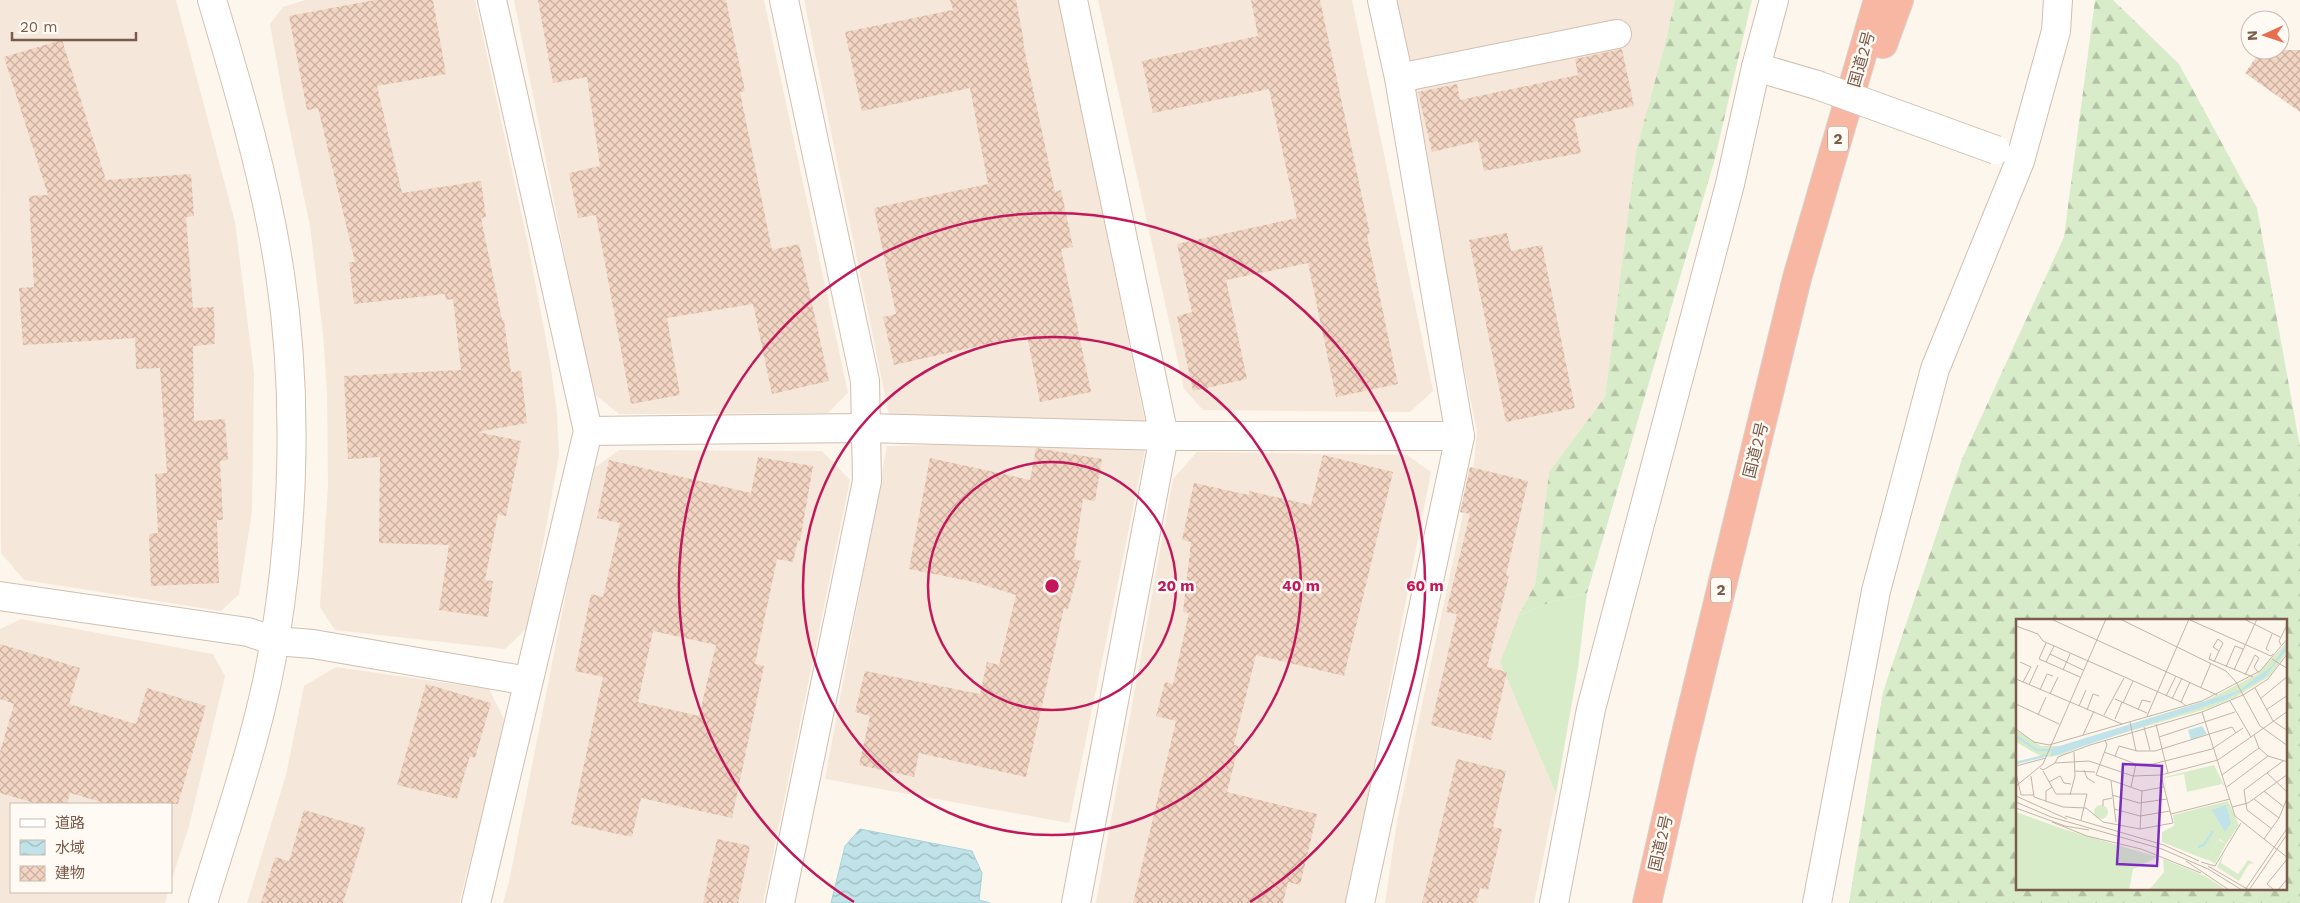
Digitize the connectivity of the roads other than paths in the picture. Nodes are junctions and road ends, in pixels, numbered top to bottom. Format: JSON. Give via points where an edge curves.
{"nodes":[{"id":1,"x":492,"y":0,"type":"edge"},
{"id":2,"x":784,"y":0,"type":"edge"},
{"id":3,"x":1073,"y":0,"type":"edge"},
{"id":4,"x":1382,"y":0,"type":"edge"},
{"id":5,"x":1774,"y":0,"type":"edge"},
{"id":6,"x":1871,"y":0,"type":"edge"},
{"id":7,"x":1878,"y":0,"type":"edge"},
{"id":8,"x":1899,"y":0,"type":"edge"},
{"id":9,"x":2058,"y":0,"type":"edge"},
{"id":10,"x":216,"y":1,"type":"edge"},
{"id":11,"x":1618,"y":34,"type":"dead end"},
{"id":12,"x":1756,"y":67,"type":"junction"},
{"id":13,"x":1399,"y":78,"type":"junction"},
{"id":14,"x":2020,"y":160,"type":"junction"},
{"id":15,"x":1797,"y":278,"type":"junction"},
{"id":16,"x":866,"y":428,"type":"junction"},
{"id":17,"x":588,"y":431,"type":"junction"},
{"id":18,"x":1164,"y":436,"type":"junction"},
{"id":19,"x":1460,"y":436,"type":"junction"},
{"id":20,"x":0,"y":596,"type":"edge"},
{"id":21,"x":275,"y":641,"type":"junction"},
{"id":22,"x":528,"y":681,"type":"junction"},
{"id":23,"x":202,"y":903,"type":"edge"},
{"id":24,"x":476,"y":903,"type":"edge"},
{"id":25,"x":780,"y":903,"type":"edge"},
{"id":26,"x":1076,"y":903,"type":"edge"},
{"id":27,"x":1360,"y":903,"type":"edge"},
{"id":28,"x":1554,"y":903,"type":"edge"},
{"id":29,"x":1647,"y":903,"type":"edge"},
{"id":30,"x":1817,"y":903,"type":"edge"}],
"edges":[{"from":1,"to":17,"type":"street"},
{"from":2,"to":16,"type":"street","via":[[865,381]]},
{"from":3,"to":18,"type":"street"},
{"from":4,"to":13,"type":"street"},
{"from":5,"to":12,"type":"street"},
{"from":6,"to":15,"type":"highway"},
{"from":7,"to":15,"type":"highway","name":"国道2号","number":"2"},
{"from":8,"to":15,"type":"highway"},
{"from":9,"to":14,"type":"street","via":[[2056,30]]},
{"from":10,"to":21,"type":"street","via":[[258,162],[281,285],[289,370],[288,546]]},
{"from":11,"to":13,"type":"street"},
{"from":12,"to":14,"type":"street","bridge":true,"via":[[1818,85]]},
{"from":12,"to":28,"type":"street","via":[[1730,184],[1591,709]]},
{"from":13,"to":19,"type":"street"},
{"from":14,"to":30,"type":"street","via":[[1934,369],[1876,591]]},
{"from":15,"to":29,"type":"highway","name":"国道2号","number":"2"},
{"from":16,"to":17,"type":"street"},
{"from":16,"to":18,"type":"street"},
{"from":16,"to":25,"type":"street","via":[[866,481]]},
{"from":17,"to":22,"type":"street"},
{"from":18,"to":19,"type":"street"},
{"from":18,"to":26,"type":"street"},
{"from":19,"to":27,"type":"street"},
{"from":20,"to":21,"type":"street","via":[[248,632]]},
{"from":21,"to":22,"type":"street","via":[[313,644]]},
{"from":21,"to":23,"type":"street","via":[[255,735]]},
{"from":22,"to":24,"type":"street"}]}
